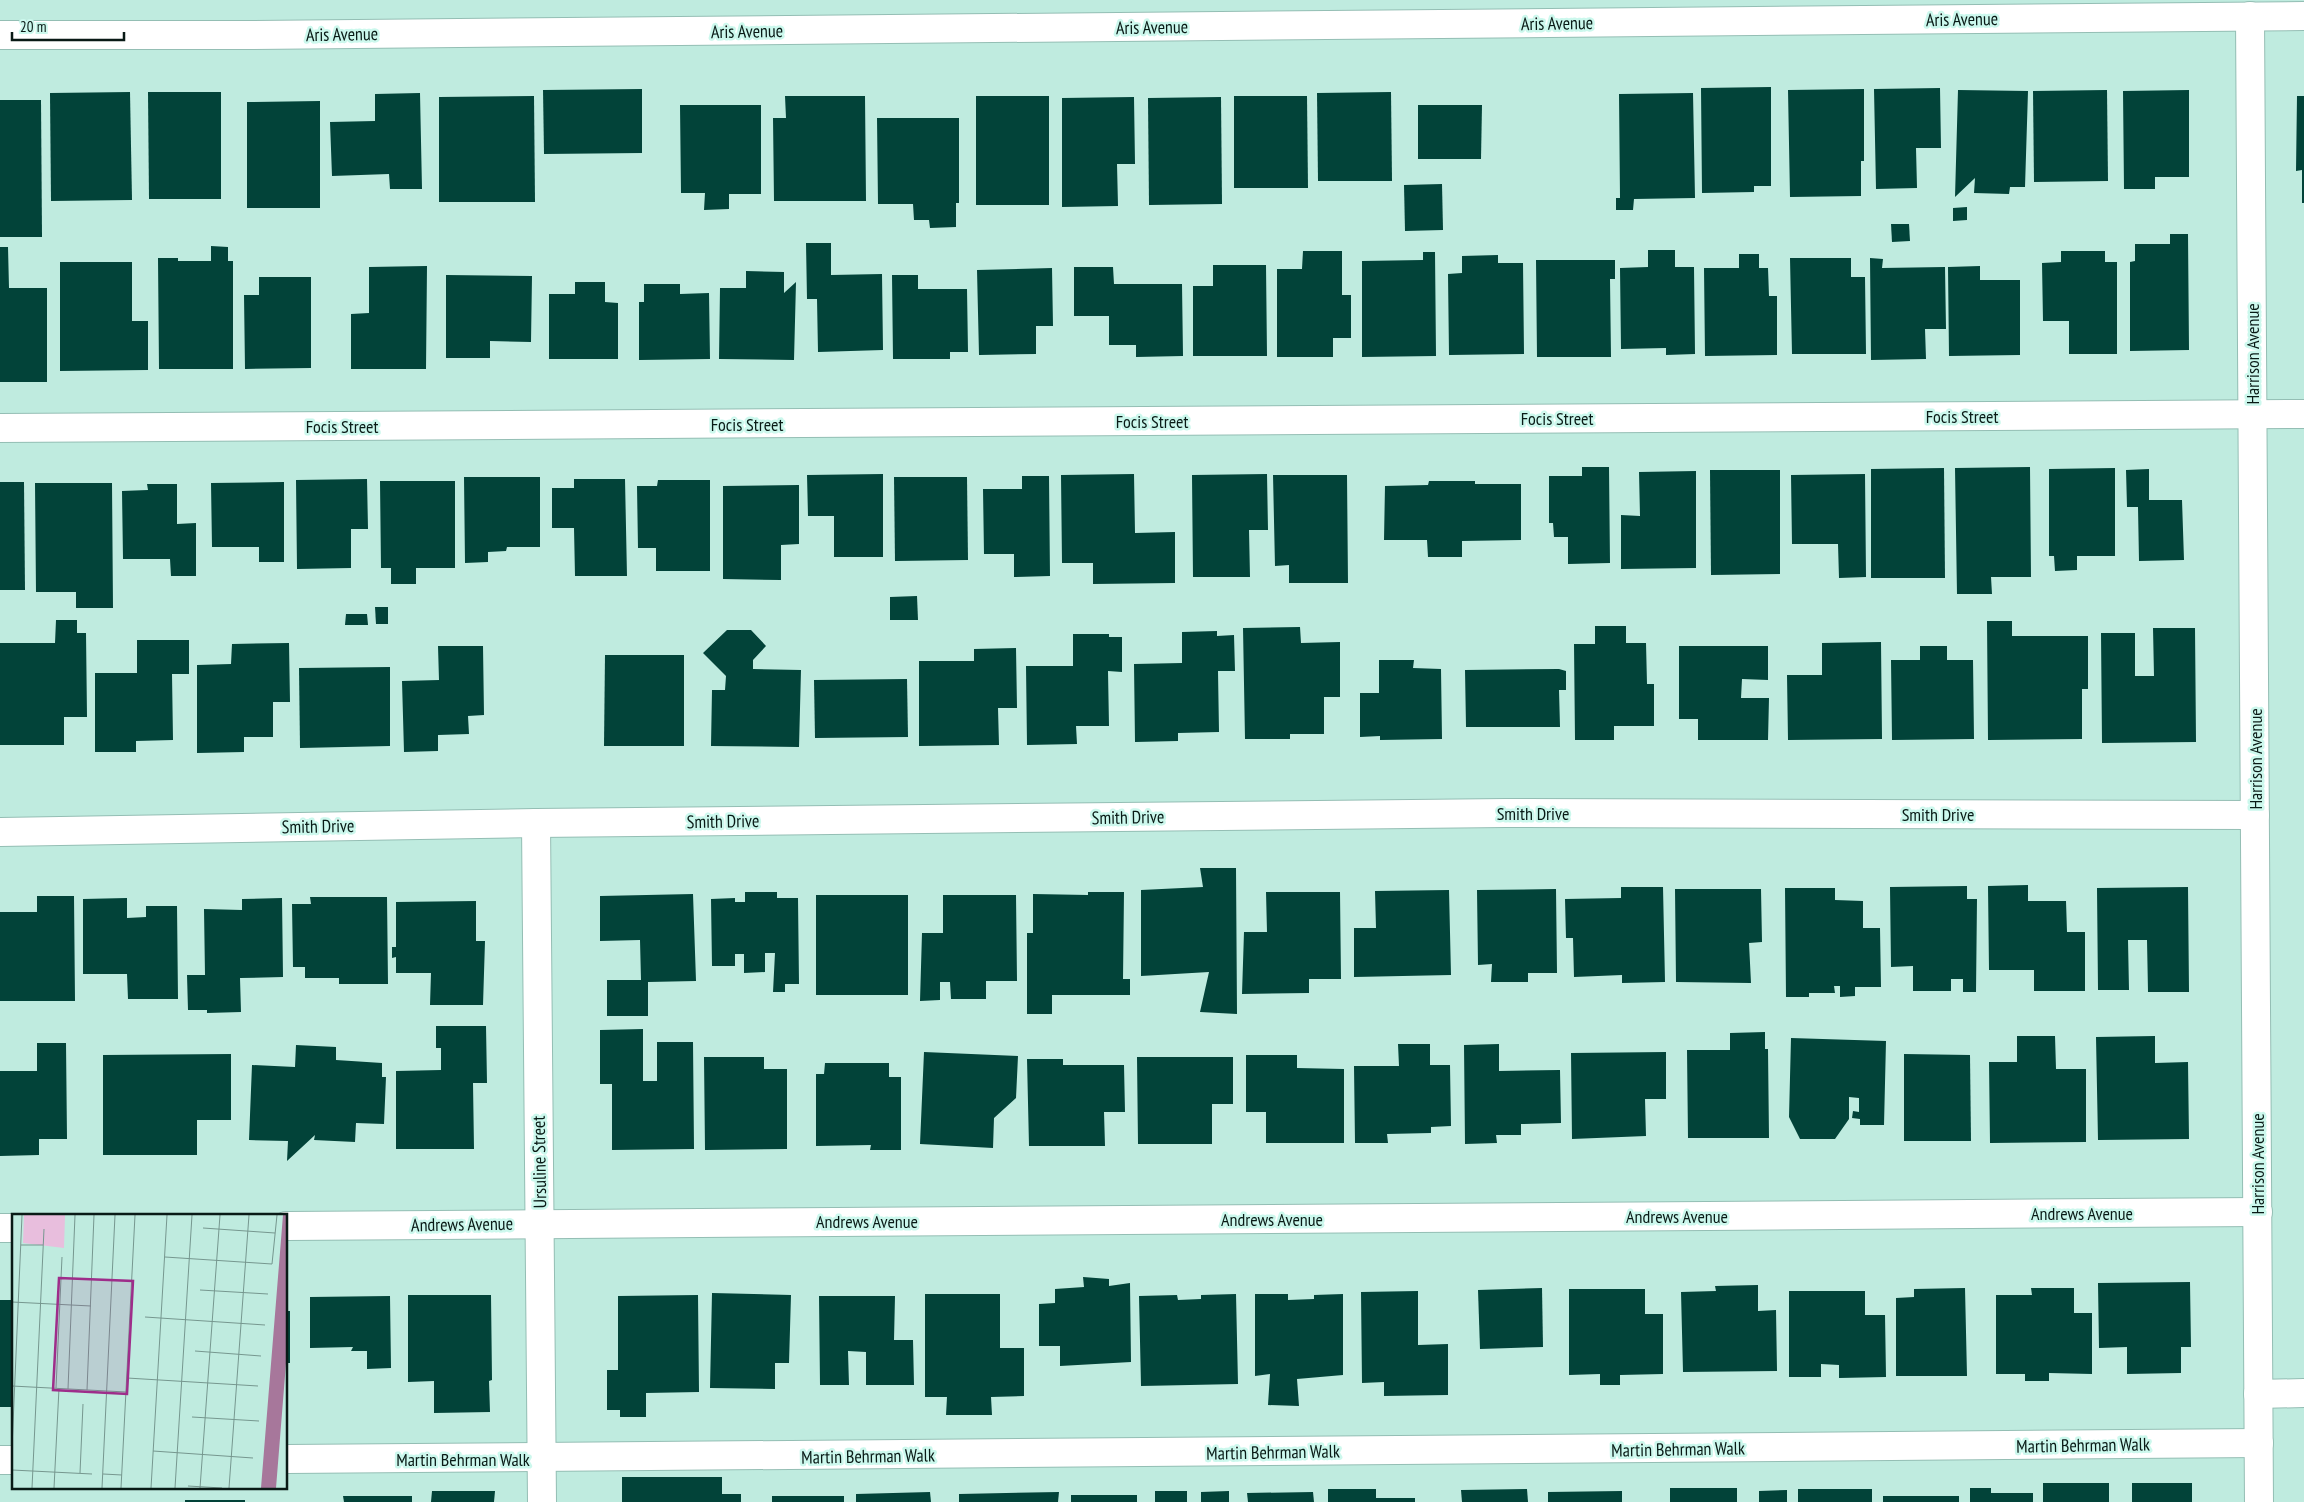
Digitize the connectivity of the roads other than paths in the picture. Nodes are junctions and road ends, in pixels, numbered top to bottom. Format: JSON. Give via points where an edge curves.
{"nodes":[{"id":1,"x":1982,"y":10,"type":"edge"},
{"id":2,"x":2250,"y":16,"type":"junction"},
{"id":3,"x":2304,"y":16,"type":"edge"},
{"id":4,"x":0,"y":35,"type":"edge"},
{"id":5,"x":2252,"y":414,"type":"junction"},
{"id":6,"x":2304,"y":414,"type":"edge"},
{"id":7,"x":0,"y":428,"type":"edge"},
{"id":8,"x":2256,"y":815,"type":"junction"},
{"id":9,"x":536,"y":823,"type":"junction"},
{"id":10,"x":0,"y":832,"type":"edge"},
{"id":11,"x":2258,"y":1212,"type":"junction"},
{"id":12,"x":540,"y":1224,"type":"junction"},
{"id":13,"x":288,"y":1226,"type":"edge"},
{"id":14,"x":2304,"y":1393,"type":"edge"},
{"id":15,"x":2258,"y":1394,"type":"junction"},
{"id":16,"x":2259,"y":1443,"type":"junction"},
{"id":17,"x":288,"y":1459,"type":"edge"},
{"id":18,"x":541,"y":1459,"type":"junction"},
{"id":19,"x":542,"y":1502,"type":"edge"},
{"id":20,"x":2259,"y":1502,"type":"edge"}],
"edges":[{"from":1,"to":2,"type":"street","name":"Aris Avenue"},
{"from":1,"to":4,"type":"street","name":"Aris Avenue","via":[[264,35]]},
{"from":2,"to":3,"type":"street","name":"Aris Avenue"},
{"from":2,"to":5,"type":"street","name":"Harrison Avenue"},
{"from":5,"to":6,"type":"street","name":"Focis Street"},
{"from":5,"to":7,"type":"street","name":"Focis Street"},
{"from":5,"to":8,"type":"street","name":"Harrison Avenue"},
{"from":8,"to":9,"type":"street","name":"Smith Drive","via":[[1495,813]]},
{"from":8,"to":11,"type":"street","name":"Harrison Avenue"},
{"from":9,"to":10,"type":"street","name":"Smith Drive"},
{"from":9,"to":12,"type":"street","name":"Ursuline Street"},
{"from":11,"to":12,"type":"street","name":"Andrews Avenue"},
{"from":11,"to":15,"type":"street","name":"Harrison Avenue"},
{"from":12,"to":13,"type":"street","name":"Andrews Avenue"},
{"from":12,"to":18,"type":"street","name":"Ursuline Street"},
{"from":14,"to":15,"type":"street"},
{"from":15,"to":16,"type":"street","name":"Harrison Avenue"},
{"from":16,"to":18,"type":"street","name":"Martin Behrman Walk"},
{"from":16,"to":20,"type":"street","name":"Harrison Avenue"},
{"from":17,"to":18,"type":"street","name":"Martin Behrman Walk"},
{"from":18,"to":19,"type":"street","name":"Ursuline Street"}]}
